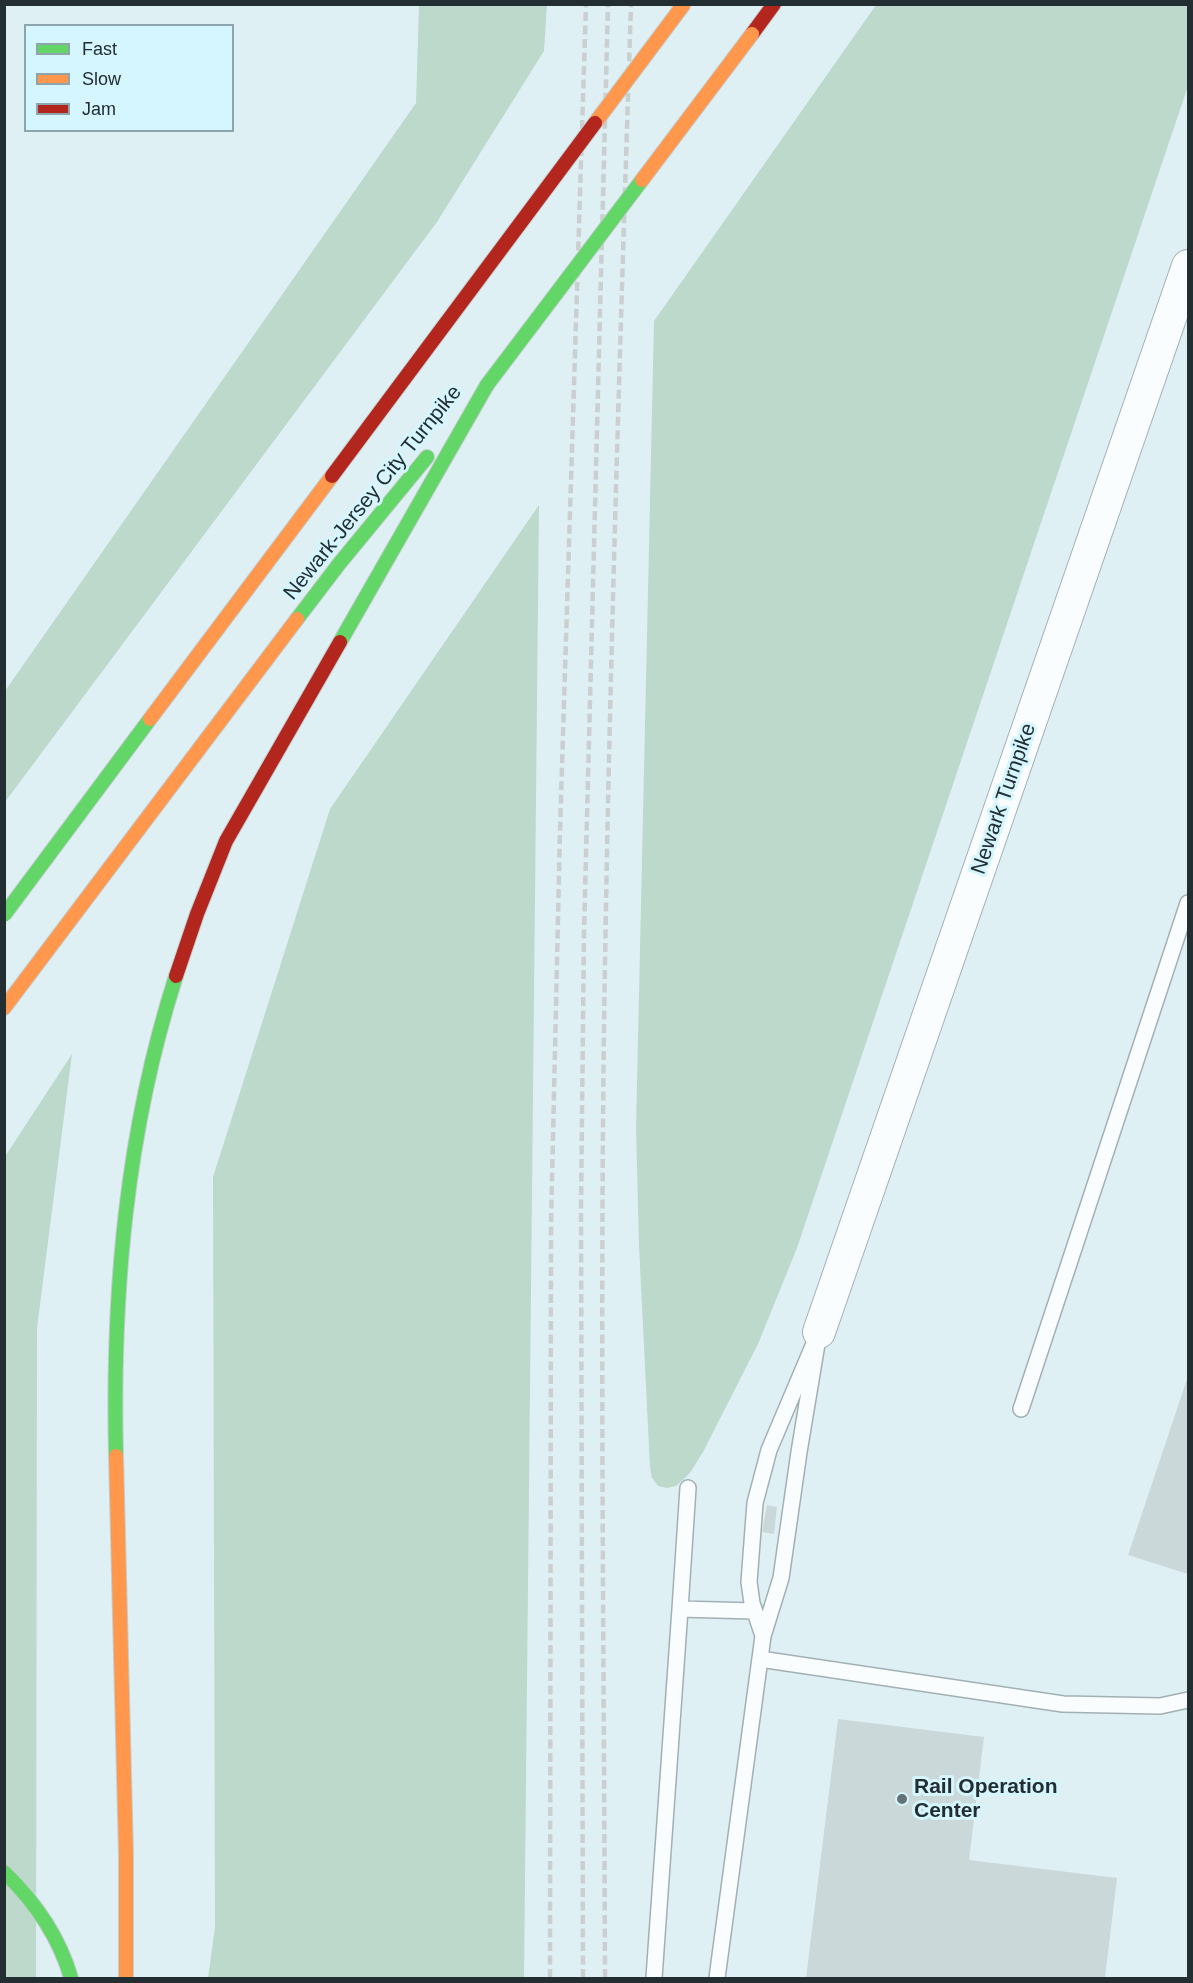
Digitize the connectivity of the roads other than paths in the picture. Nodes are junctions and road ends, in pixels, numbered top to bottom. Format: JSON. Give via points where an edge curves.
{"nodes":[{"id":1,"x":684,"y":4,"type":"edge"},
{"id":2,"x":774,"y":4,"type":"edge"},
{"id":3,"x":1188,"y":266,"type":"edge"},
{"id":4,"x":487,"y":385,"type":"junction"},
{"id":5,"x":1188,"y":903,"type":"edge"},
{"id":6,"x":4,"y":915,"type":"edge"},
{"id":7,"x":4,"y":1008,"type":"edge"},
{"id":8,"x":819,"y":1332,"type":"junction"},
{"id":9,"x":1021,"y":1409,"type":"dead end"},
{"id":10,"x":688,"y":1488,"type":"dead end"},
{"id":11,"x":680,"y":1609,"type":"junction"},
{"id":12,"x":754,"y":1611,"type":"junction"},
{"id":13,"x":763,"y":1636,"type":"junction"},
{"id":14,"x":760,"y":1659,"type":"junction"},
{"id":15,"x":1188,"y":1700,"type":"edge"},
{"id":16,"x":4,"y":1872,"type":"edge"},
{"id":17,"x":71,"y":1978,"type":"edge"},
{"id":18,"x":126,"y":1978,"type":"edge"},
{"id":19,"x":654,"y":1978,"type":"edge"},
{"id":20,"x":717,"y":1978,"type":"edge"}],
"edges":[{"from":1,"to":6,"type":"highway","name":"Newark-Jersey City Turnpike","bridge":true},
{"from":2,"to":4,"type":"highway","name":"Newark-Jersey City Turnpike","bridge":true},
{"from":3,"to":8,"type":"street","name":"Newark Turnpike"},
{"from":4,"to":7,"type":"highway","name":"Newark-Jersey City Turnpike","via":[[339,564]]},
{"from":4,"to":18,"type":"highway","via":[[226,841],[179,965],[148,1080],[135,1142],[119,1272],[116,1336]]},
{"from":5,"to":9,"type":"lane"},
{"from":8,"to":12,"type":"lane","via":[[769,1450],[755,1503],[748,1582]]},
{"from":8,"to":13,"type":"lane","via":[[781,1578]]},
{"from":10,"to":11,"type":"lane"},
{"from":11,"to":12,"type":"lane"},
{"from":11,"to":19,"type":"lane"},
{"from":12,"to":13,"type":"lane"},
{"from":13,"to":14,"type":"lane"},
{"from":14,"to":15,"type":"lane","via":[[1063,1704],[1160,1706]]},
{"from":14,"to":20,"type":"lane"},
{"from":16,"to":17,"type":"highway","via":[[43,1917]]}]}
